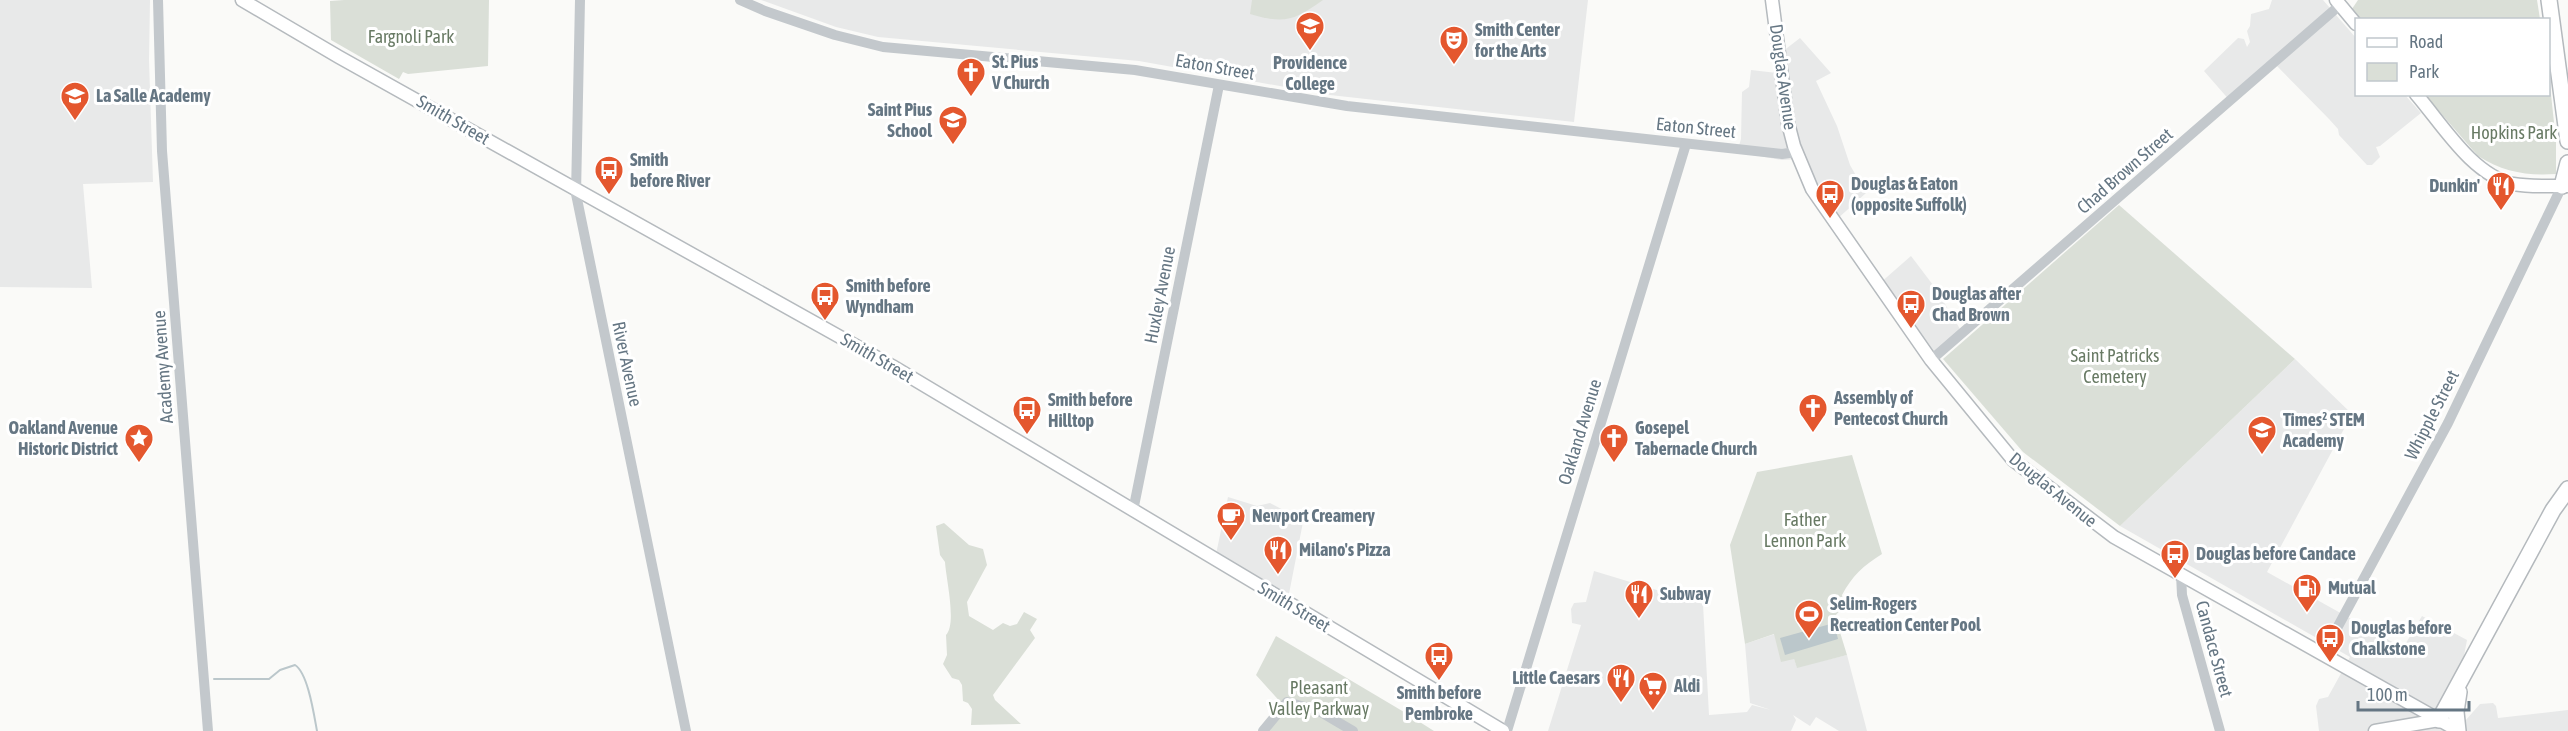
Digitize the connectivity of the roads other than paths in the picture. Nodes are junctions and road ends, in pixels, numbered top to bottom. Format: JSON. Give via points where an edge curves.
{"nodes":[{"id":1,"x":158,"y":0,"type":"edge"},
{"id":2,"x":242,"y":0,"type":"edge"},
{"id":3,"x":580,"y":0,"type":"edge"},
{"id":4,"x":740,"y":0,"type":"edge"},
{"id":5,"x":1772,"y":0,"type":"edge"},
{"id":6,"x":2549,"y":0,"type":"edge"},
{"id":7,"x":2338,"y":3,"type":"edge"},
{"id":8,"x":2355,"y":23,"type":"edge"},
{"id":9,"x":1219,"y":85,"type":"junction"},
{"id":10,"x":2418,"y":96,"type":"edge"},
{"id":11,"x":2568,"y":141,"type":"edge"},
{"id":12,"x":1686,"y":144,"type":"junction"},
{"id":13,"x":1796,"y":152,"type":"junction"},
{"id":14,"x":2568,"y":163,"type":"edge"},
{"id":15,"x":2565,"y":186,"type":"edge"},
{"id":16,"x":575,"y":190,"type":"junction"},
{"id":17,"x":1931,"y":360,"type":"junction"},
{"id":18,"x":2568,"y":489,"type":"edge"},
{"id":19,"x":1133,"y":510,"type":"junction"},
{"id":20,"x":2181,"y":574,"type":"junction"},
{"id":21,"x":2323,"y":654,"type":"junction"},
{"id":22,"x":2465,"y":671,"type":"junction"},
{"id":23,"x":2439,"y":720,"type":"junction"},
{"id":24,"x":208,"y":731,"type":"edge"},
{"id":25,"x":686,"y":731,"type":"edge"},
{"id":26,"x":1263,"y":731,"type":"edge"},
{"id":27,"x":1353,"y":731,"type":"edge"},
{"id":28,"x":1505,"y":731,"type":"edge"},
{"id":29,"x":2220,"y":731,"type":"edge"},
{"id":30,"x":2375,"y":731,"type":"edge"},
{"id":31,"x":2459,"y":731,"type":"edge"}],
"edges":[{"from":1,"to":24,"type":"street","name":"Academy Avenue","via":[[162,151]]},
{"from":2,"to":16,"type":"main road","name":"Smith Street"},
{"from":3,"to":16,"type":"street","name":"River Avenue"},
{"from":4,"to":9,"type":"street","name":"Eaton Street","via":[[835,35],[883,47],[1135,70]]},
{"from":5,"to":13,"type":"main road","name":"Douglas Avenue","via":[[1787,117]]},
{"from":6,"to":11,"type":"highway"},
{"from":7,"to":8,"type":"main road"},
{"from":7,"to":17,"type":"street","name":"Chad Brown Street"},
{"from":9,"to":12,"type":"street","name":"Eaton Street","via":[[1347,106]]},
{"from":9,"to":19,"type":"street","name":"Huxley Avenue"},
{"from":10,"to":15,"type":"main road","via":[[2488,174],[2518,185]]},
{"from":12,"to":13,"type":"street","name":"Eaton Street","via":[[1782,154]]},
{"from":12,"to":28,"type":"street","name":"Oakland Avenue"},
{"from":13,"to":17,"type":"main road","name":"Douglas Avenue","via":[[1820,202]]},
{"from":14,"to":15,"type":"highway"},
{"from":15,"to":21,"type":"street","name":"Whipple Street","via":[[2448,423]]},
{"from":16,"to":19,"type":"main road","name":"Smith Street","via":[[885,362]]},
{"from":16,"to":25,"type":"street","name":"River Avenue"},
{"from":17,"to":20,"type":"main road","name":"Douglas Avenue","via":[[2020,467],[2109,534]]},
{"from":18,"to":22,"type":"highway"},
{"from":19,"to":28,"type":"main road","name":"Smith Street"},
{"from":20,"to":21,"type":"main road","name":"Douglas Avenue"},
{"from":20,"to":29,"type":"street","name":"Candace Street","via":[[2182,595]]},
{"from":21,"to":23,"type":"main road","name":"Douglas Avenue"},
{"from":22,"to":23,"type":"highway"},
{"from":22,"to":31,"type":"highway","via":[[2456,707]]},
{"from":23,"to":30,"type":"main road"},
{"from":23,"to":31,"type":"main road","name":"Douglas Avenue"},
{"from":26,"to":27,"type":"street","via":[[1287,702],[1319,711]]}]}
